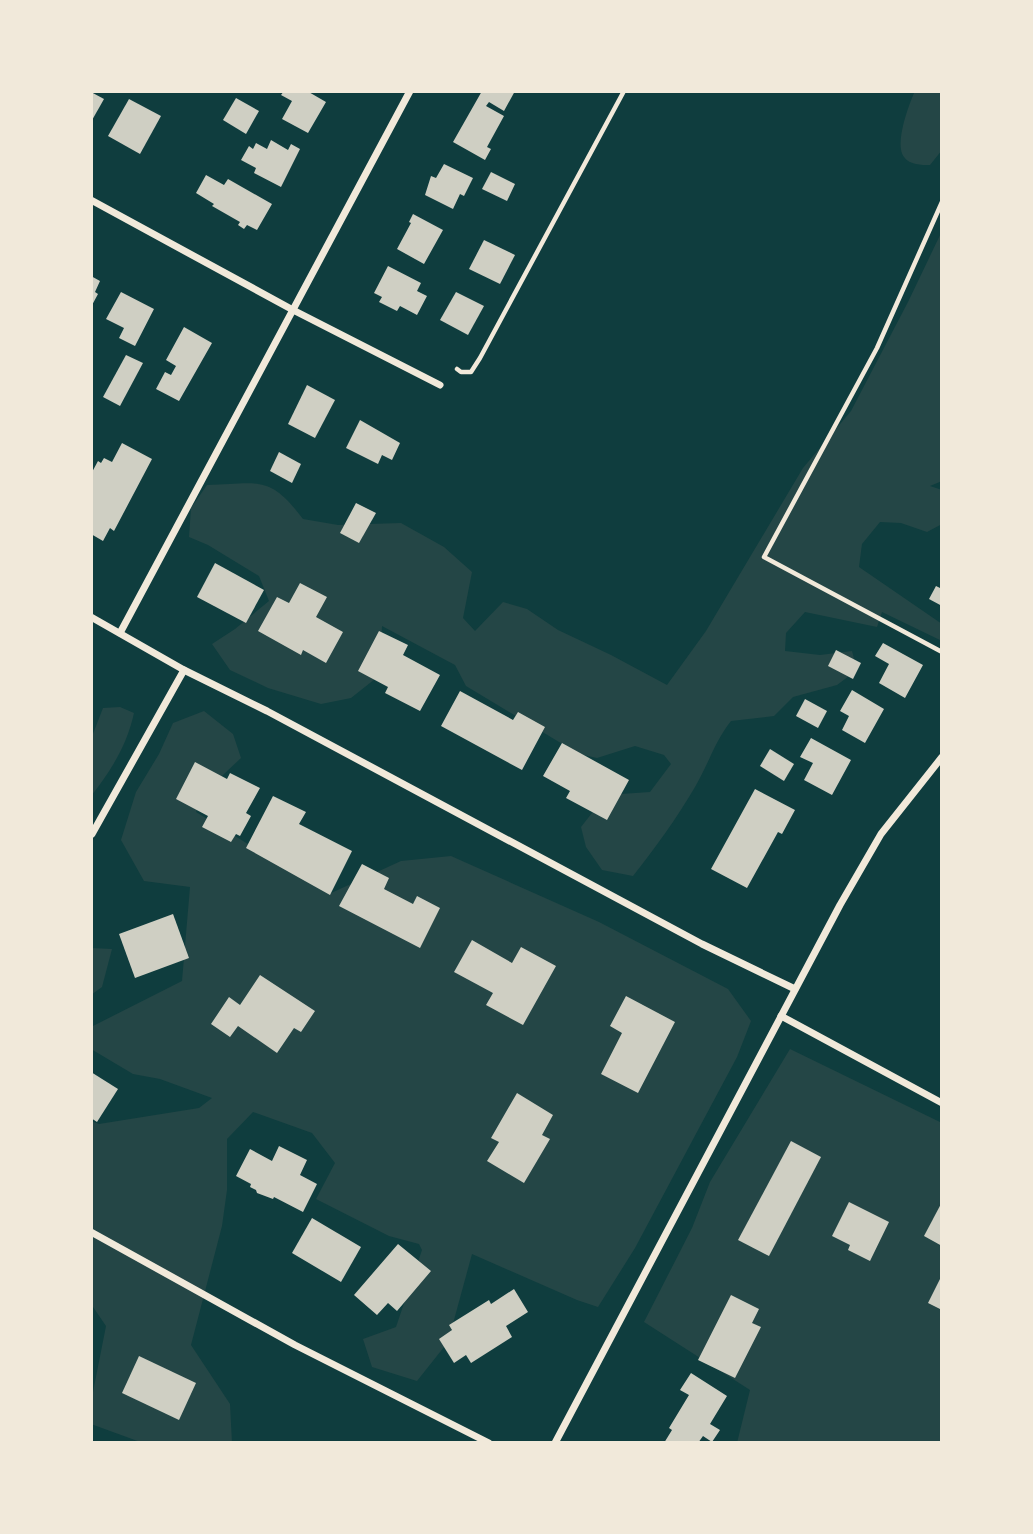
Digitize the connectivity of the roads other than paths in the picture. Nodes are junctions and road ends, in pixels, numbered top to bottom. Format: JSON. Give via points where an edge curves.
{"nodes":[{"id":1,"x":410,"y":91,"type":"edge"},
{"id":2,"x":91,"y":200,"type":"edge"},
{"id":3,"x":293,"y":310,"type":"junction"},
{"id":4,"x":440,"y":385,"type":"dead end"},
{"id":5,"x":91,"y":617,"type":"edge"},
{"id":6,"x":120,"y":633,"type":"junction"},
{"id":7,"x":184,"y":670,"type":"junction"},
{"id":8,"x":942,"y":757,"type":"edge"},
{"id":9,"x":92,"y":834,"type":"edge"},
{"id":10,"x":795,"y":989,"type":"junction"},
{"id":11,"x":781,"y":1016,"type":"junction"},
{"id":12,"x":942,"y":1103,"type":"edge"},
{"id":13,"x":91,"y":1232,"type":"edge"},
{"id":14,"x":489,"y":1443,"type":"edge"},
{"id":15,"x":555,"y":1443,"type":"edge"}],
"edges":[{"from":1,"to":3,"type":"street"},
{"from":2,"to":3,"type":"street"},
{"from":3,"to":4,"type":"street"},
{"from":3,"to":6,"type":"street"},
{"from":5,"to":6,"type":"street"},
{"from":6,"to":7,"type":"street"},
{"from":7,"to":9,"type":"street"},
{"from":7,"to":10,"type":"street"},
{"from":8,"to":10,"type":"street","via":[[881,834]]},
{"from":10,"to":11,"type":"street"},
{"from":11,"to":12,"type":"street"},
{"from":11,"to":15,"type":"street"},
{"from":13,"to":14,"type":"street","via":[[295,1345]]}]}
